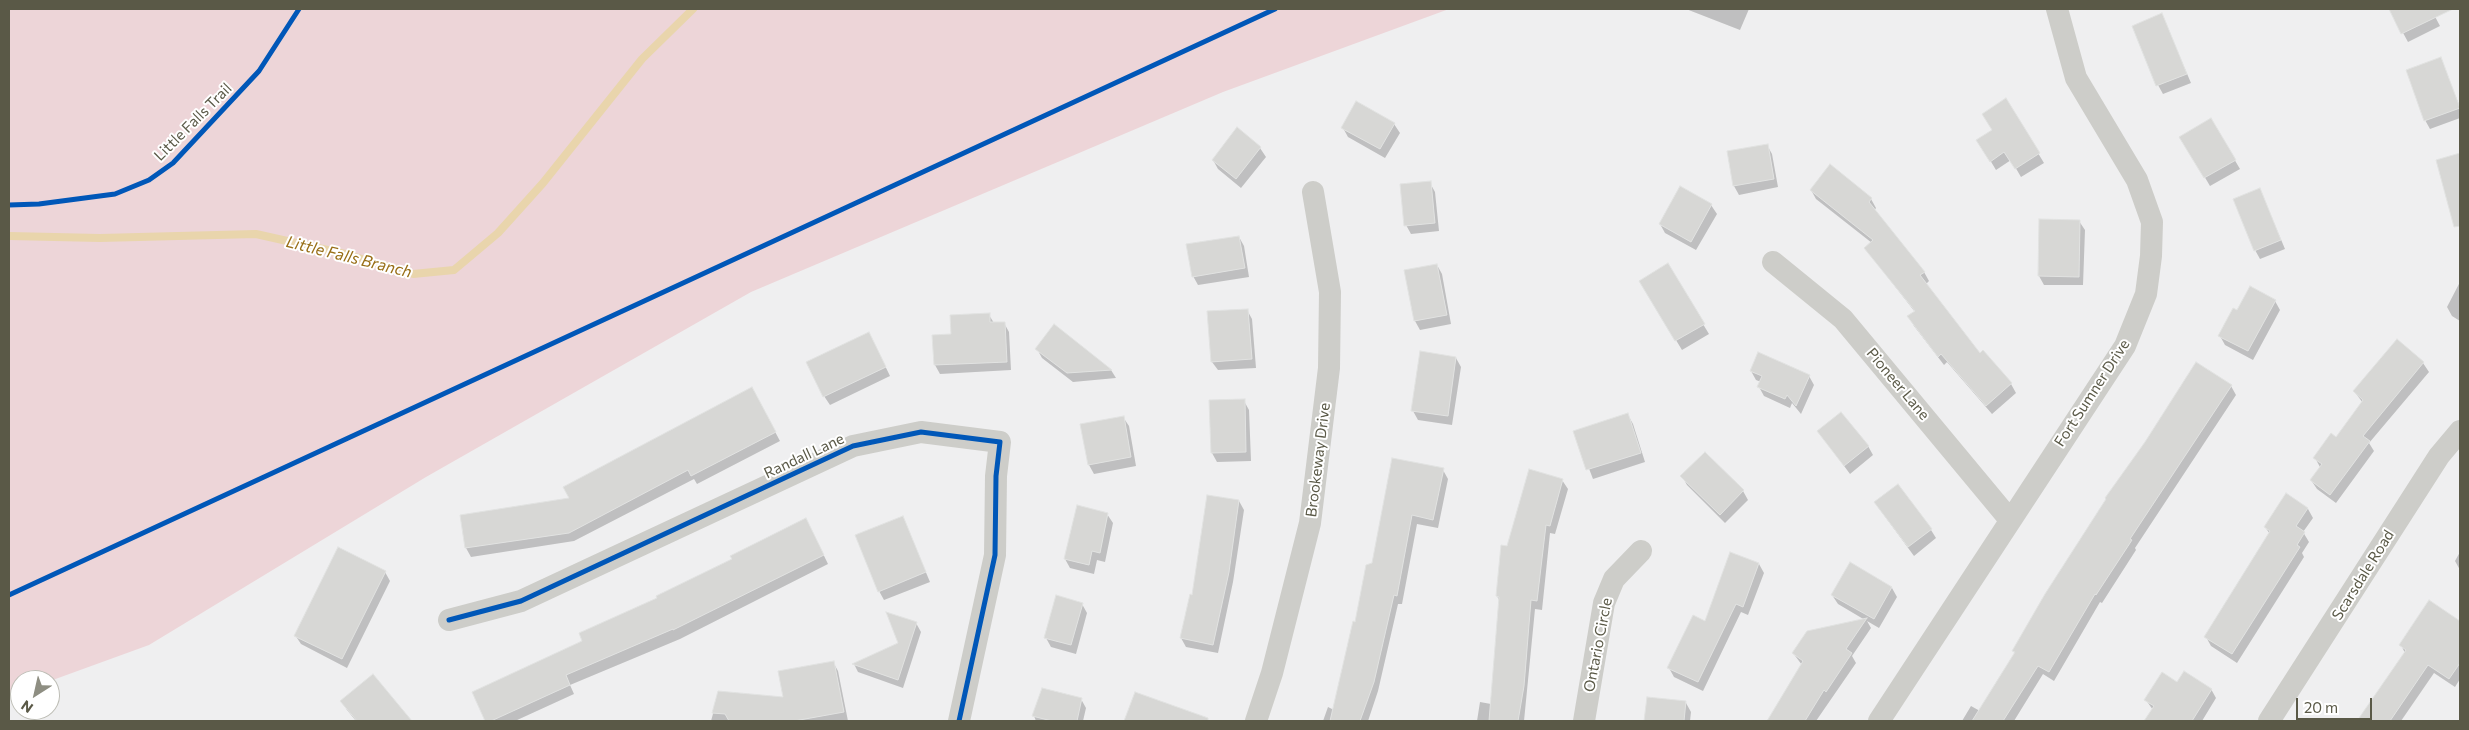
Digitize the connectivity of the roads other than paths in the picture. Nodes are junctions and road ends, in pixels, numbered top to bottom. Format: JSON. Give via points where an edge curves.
{"nodes":[{"id":1,"x":2057,"y":9,"type":"edge"},
{"id":2,"x":1313,"y":192,"type":"dead end"},
{"id":3,"x":1773,"y":262,"type":"dead end"},
{"id":4,"x":2460,"y":430,"type":"edge"},
{"id":5,"x":2010,"y":520,"type":"junction"},
{"id":6,"x":1640,"y":551,"type":"dead end"},
{"id":7,"x":449,"y":620,"type":"dead end"},
{"id":8,"x":958,"y":721,"type":"edge"},
{"id":9,"x":1256,"y":721,"type":"edge"},
{"id":10,"x":1584,"y":721,"type":"edge"},
{"id":11,"x":1879,"y":721,"type":"edge"},
{"id":12,"x":2270,"y":721,"type":"edge"}],
"edges":[{"from":1,"to":5,"type":"street","name":"Fort Sumner Drive","via":[[2076,78],[2137,180],[2152,222],[2151,256],[2146,294],[2125,346]]},
{"from":2,"to":9,"type":"street","name":"Brookeway Drive","via":[[1330,292],[1329,368],[1310,523],[1272,673]]},
{"from":3,"to":5,"type":"street","name":"Pioneer Lane","via":[[1843,319]]},
{"from":4,"to":12,"type":"street","name":"Scarsdale Road","via":[[2439,456]]},
{"from":5,"to":11,"type":"street","name":"Fort Sumner Drive"},
{"from":6,"to":10,"type":"street","name":"Ontario Circle","via":[[1614,579],[1604,603]]},
{"from":7,"to":8,"type":"street","name":"Randall Lane","via":[[521,601],[853,446],[921,432],[1000,442],[995,555]]}]}
